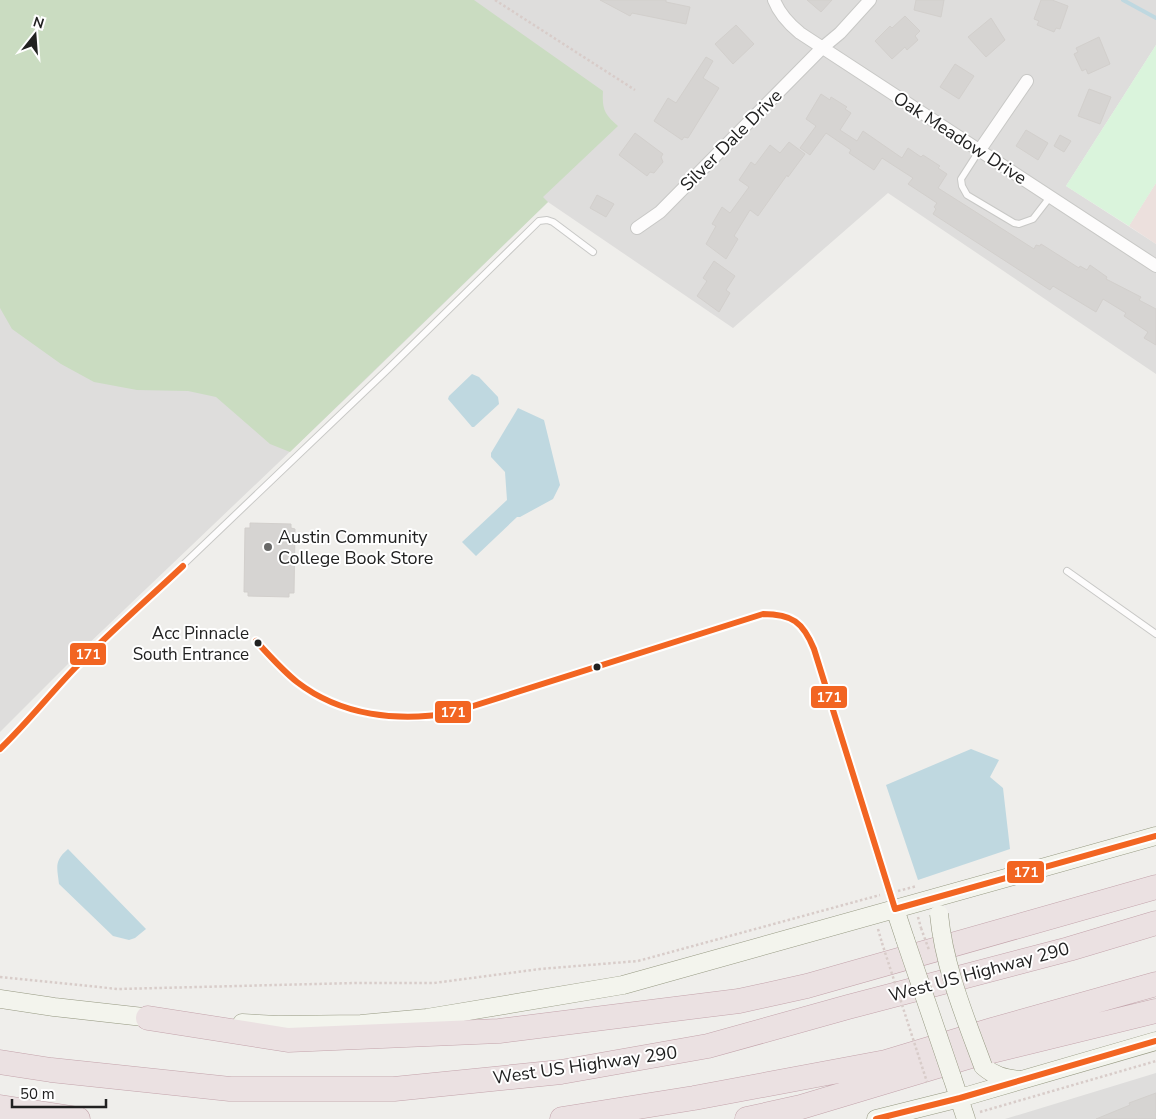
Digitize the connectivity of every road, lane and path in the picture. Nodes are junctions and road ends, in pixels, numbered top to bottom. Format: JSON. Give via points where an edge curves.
{"nodes":[{"id":1,"x":495,"y":0,"type":"edge"},
{"id":2,"x":774,"y":0,"type":"edge"},
{"id":3,"x":870,"y":0,"type":"edge"},
{"id":4,"x":822,"y":48,"type":"junction"},
{"id":5,"x":1027,"y":82,"type":"dead end"},
{"id":6,"x":635,"y":90,"type":"dead end"},
{"id":7,"x":979,"y":151,"type":"junction"},
{"id":8,"x":1050,"y":197,"type":"junction"},
{"id":9,"x":637,"y":228,"type":"dead end"},
{"id":10,"x":593,"y":252,"type":"dead end"},
{"id":11,"x":1156,"y":266,"type":"edge"},
{"id":12,"x":1067,"y":571,"type":"dead end"},
{"id":13,"x":1156,"y":634,"type":"edge"},
{"id":14,"x":256,"y":641,"type":"dead end"},
{"id":15,"x":0,"y":749,"type":"edge"},
{"id":16,"x":1156,"y":836,"type":"edge"},
{"id":17,"x":1156,"y":887,"type":"edge"},
{"id":18,"x":957,"y":892,"type":"junction"},
{"id":19,"x":869,"y":898,"type":"dead end"},
{"id":20,"x":895,"y":909,"type":"junction"},
{"id":21,"x":1156,"y":923,"type":"edge"},
{"id":22,"x":882,"y":943,"type":"dead end"},
{"id":23,"x":0,"y":978,"type":"edge"},
{"id":24,"x":1147,"y":986,"type":"edge"},
{"id":25,"x":0,"y":999,"type":"edge"},
{"id":26,"x":1156,"y":1011,"type":"edge"},
{"id":27,"x":148,"y":1018,"type":"junction"},
{"id":28,"x":1156,"y":1041,"type":"edge"},
{"id":29,"x":977,"y":1061,"type":"junction"},
{"id":30,"x":1156,"y":1061,"type":"edge"},
{"id":31,"x":0,"y":1062,"type":"edge"},
{"id":32,"x":1020,"y":1080,"type":"junction"},
{"id":33,"x":927,"y":1082,"type":"dead end"},
{"id":34,"x":960,"y":1098,"type":"junction"},
{"id":35,"x":0,"y":1107,"type":"edge"},
{"id":36,"x":966,"y":1118,"type":"edge"},
{"id":37,"x":78,"y":1119,"type":"edge"},
{"id":38,"x":562,"y":1119,"type":"edge"},
{"id":39,"x":747,"y":1119,"type":"edge"},
{"id":40,"x":876,"y":1119,"type":"edge"}],
"edges":[{"from":1,"to":6,"type":"path"},
{"from":2,"to":4,"type":"street","name":"Oak Meadow Drive","via":[[794,28]]},
{"from":3,"to":4,"type":"street","name":"Silver Dale Drive"},
{"from":4,"to":7,"type":"street","name":"Oak Meadow Drive"},
{"from":4,"to":9,"type":"street","name":"Silver Dale Drive","via":[[660,212]]},
{"from":5,"to":7,"type":"street"},
{"from":7,"to":8,"type":"street","name":"Oak Meadow Drive"},
{"from":7,"to":8,"type":"lane","via":[[961,179],[964,191],[970,197],[1010,222],[1019,224],[1033,219]]},
{"from":8,"to":11,"type":"street","name":"Oak Meadow Drive"},
{"from":10,"to":15,"type":"lane","via":[[553,222],[539,221],[388,370],[77,666]]},
{"from":12,"to":13,"type":"lane"},
{"from":14,"to":20,"type":"lane","via":[[294,678],[322,698],[370,714],[419,718],[460,711],[763,614],[791,618],[802,626],[814,649]]},
{"from":16,"to":18,"type":"main road"},
{"from":17,"to":27,"type":"highway","via":[[807,986],[739,1001],[499,1031],[288,1040]]},
{"from":18,"to":20,"type":"main road"},
{"from":18,"to":29,"type":"main road","bridge":true,"via":[[939,914],[946,957]]},
{"from":19,"to":23,"type":"path","via":[[638,961],[540,969],[434,983],[118,989]]},
{"from":20,"to":27,"type":"main road","via":[[623,985],[427,1018],[361,1024],[278,1025]]},
{"from":20,"to":34,"type":"main road","bridge":true},
{"from":21,"to":31,"type":"highway","name":"West US Highway 290","via":[[708,1046],[561,1072],[394,1089],[230,1089]]},
{"from":22,"to":33,"type":"path","bridge":true},
{"from":24,"to":29,"type":"highway"},
{"from":24,"to":38,"type":"highway","via":[[886,1062]]},
{"from":25,"to":27,"type":"main road"},
{"from":26,"to":29,"type":"highway"},
{"from":28,"to":32,"type":"main road"},
{"from":29,"to":32,"type":"main road","via":[[1002,1078]]},
{"from":29,"to":39,"type":"highway"},
{"from":30,"to":36,"type":"path"},
{"from":32,"to":34,"type":"main road"},
{"from":34,"to":36,"type":"main road"},
{"from":34,"to":40,"type":"main road"},
{"from":35,"to":37,"type":"highway"}]}
